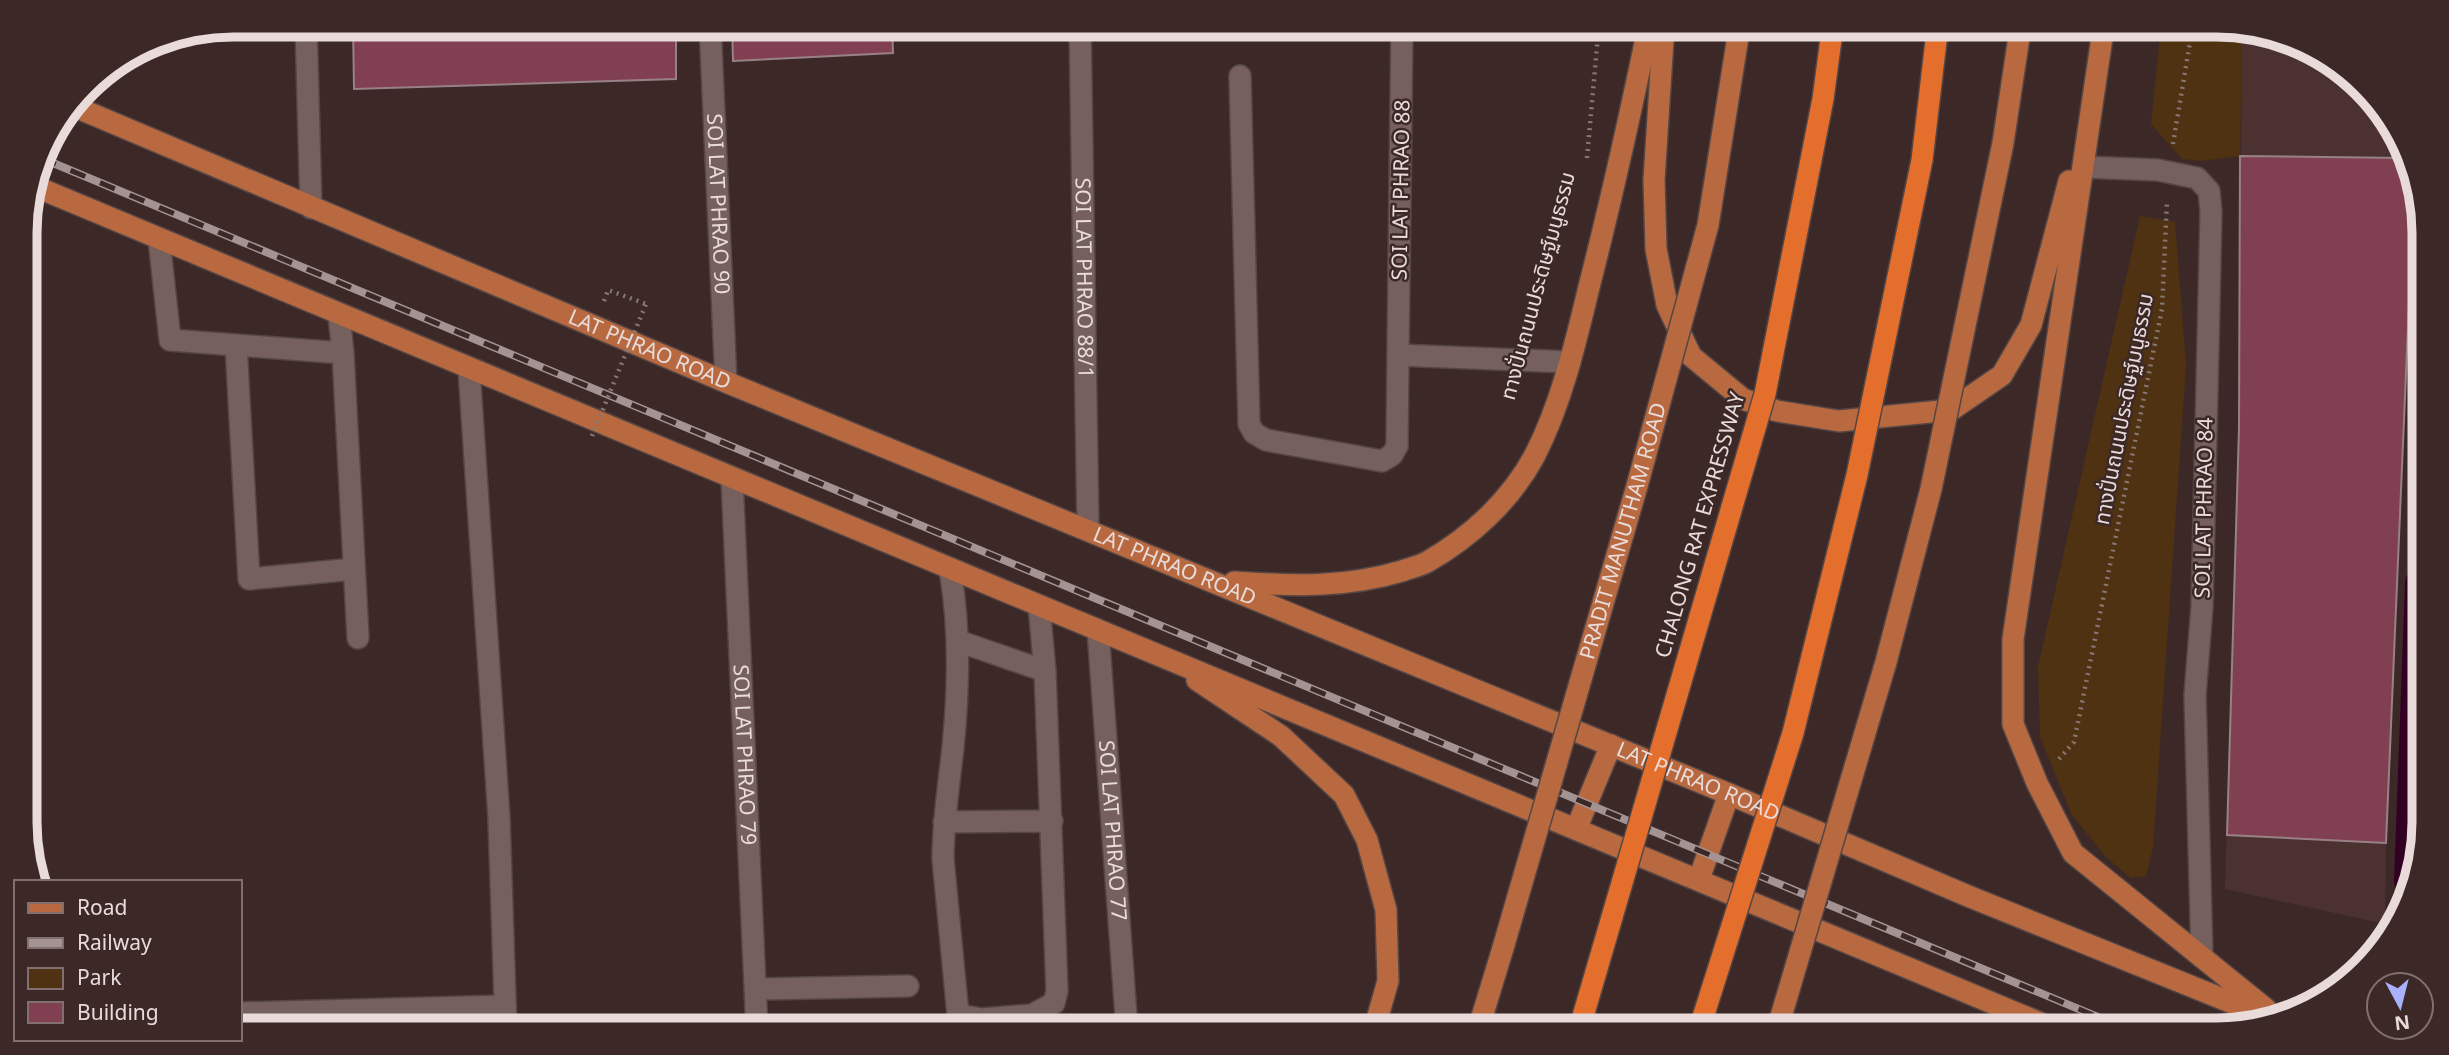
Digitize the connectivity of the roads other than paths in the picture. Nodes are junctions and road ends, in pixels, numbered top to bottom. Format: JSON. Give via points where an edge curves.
{"nodes":[{"id":1,"x":306,"y":37,"type":"edge"},
{"id":2,"x":711,"y":37,"type":"edge"},
{"id":3,"x":1080,"y":37,"type":"edge"},
{"id":4,"x":1402,"y":37,"type":"edge"},
{"id":5,"x":1646,"y":37,"type":"edge"},
{"id":6,"x":1663,"y":37,"type":"edge"},
{"id":7,"x":1738,"y":37,"type":"edge"},
{"id":8,"x":1831,"y":37,"type":"edge"},
{"id":9,"x":1936,"y":37,"type":"edge"},
{"id":10,"x":2019,"y":37,"type":"edge"},
{"id":11,"x":2102,"y":37,"type":"edge"},
{"id":12,"x":1240,"y":76,"type":"dead end"},
{"id":13,"x":2095,"y":81,"type":"junction"},
{"id":14,"x":81,"y":109,"type":"edge"},
{"id":15,"x":2083,"y":167,"type":"junction"},
{"id":16,"x":42,"y":189,"type":"edge"},
{"id":17,"x":310,"y":208,"type":"junction"},
{"id":18,"x":159,"y":239,"type":"junction"},
{"id":19,"x":339,"y":316,"type":"junction"},
{"id":20,"x":236,"y":345,"type":"junction"},
{"id":21,"x":343,"y":353,"type":"junction"},
{"id":22,"x":1398,"y":355,"type":"junction"},
{"id":23,"x":1570,"y":362,"type":"junction"},
{"id":24,"x":469,"y":369,"type":"junction"},
{"id":25,"x":726,"y":382,"type":"junction"},
{"id":26,"x":732,"y":478,"type":"junction"},
{"id":27,"x":1088,"y":529,"type":"junction"},
{"id":28,"x":354,"y":569,"type":"junction"},
{"id":29,"x":950,"y":570,"type":"junction"},
{"id":30,"x":1214,"y":581,"type":"junction"},
{"id":31,"x":1039,"y":606,"type":"junction"},
{"id":32,"x":1098,"y":630,"type":"junction"},
{"id":33,"x":358,"y":638,"type":"dead end"},
{"id":34,"x":958,"y":641,"type":"junction"},
{"id":35,"x":1159,"y":655,"type":"junction"},
{"id":36,"x":1045,"y":671,"type":"junction"},
{"id":37,"x":1611,"y":745,"type":"junction"},
{"id":38,"x":1729,"y":794,"type":"junction"},
{"id":39,"x":944,"y":821,"type":"junction"},
{"id":40,"x":1052,"y":821,"type":"junction"},
{"id":41,"x":1577,"y":827,"type":"junction"},
{"id":42,"x":1699,"y":879,"type":"junction"},
{"id":43,"x":2202,"y":957,"type":"junction"},
{"id":44,"x":908,"y":986,"type":"dead end"},
{"id":45,"x":755,"y":989,"type":"junction"},
{"id":46,"x":505,"y":1006,"type":"junction"},
{"id":47,"x":2267,"y":1011,"type":"edge"},
{"id":48,"x":242,"y":1013,"type":"edge"},
{"id":49,"x":2260,"y":1013,"type":"edge"},
{"id":50,"x":506,"y":1018,"type":"edge"},
{"id":51,"x":756,"y":1018,"type":"edge"},
{"id":52,"x":976,"y":1018,"type":"edge"},
{"id":53,"x":994,"y":1018,"type":"edge"},
{"id":54,"x":1125,"y":1018,"type":"edge"},
{"id":55,"x":1377,"y":1018,"type":"edge"},
{"id":56,"x":1482,"y":1018,"type":"edge"},
{"id":57,"x":1583,"y":1018,"type":"edge"},
{"id":58,"x":1703,"y":1018,"type":"edge"},
{"id":59,"x":1781,"y":1018,"type":"edge"},
{"id":60,"x":2029,"y":1018,"type":"edge"}],
"edges":[{"from":1,"to":17,"type":"street"},
{"from":2,"to":25,"type":"street","name":"SOI LAT PHRAO 90"},
{"from":3,"to":27,"type":"street","name":"SOI LAT PHRAO 88/1"},
{"from":4,"to":22,"type":"street","name":"SOI LAT PHRAO 88"},
{"from":5,"to":23,"type":"main road"},
{"from":6,"to":13,"type":"main road","via":[[1654,180],[1656,249],[1667,305],[1691,356],[1743,400],[1839,421],[1951,410],[2002,374],[2031,325]]},
{"from":7,"to":56,"type":"main road","name":"PRADIT MANUTHAM ROAD","bridge":true,"via":[[1708,225]]},
{"from":8,"to":57,"type":"highway","name":"CHALONG RAT EXPRESSWAY","bridge":true,"via":[[1765,394]]},
{"from":9,"to":58,"type":"highway","bridge":true,"via":[[1922,160],[1857,475],[1793,733]]},
{"from":10,"to":59,"type":"main road","bridge":true,"via":[[2003,143],[1931,489],[1886,662]]},
{"from":11,"to":13,"type":"main road"},
{"from":12,"to":22,"type":"street","name":"SOI LAT PHRAO 88","via":[[1249,424],[1254,433],[1266,440],[1381,461],[1397,446]]},
{"from":13,"to":15,"type":"main road"},
{"from":14,"to":17,"type":"main road","name":"LAT PHRAO ROAD"},
{"from":15,"to":43,"type":"main road","via":[[2013,639],[2013,724],[2073,853]]},
{"from":15,"to":43,"type":"street","name":"SOI LAT PHRAO 84","via":[[2169,172],[2197,178],[2209,191],[2202,607],[2196,695]]},
{"from":16,"to":18,"type":"main road"},
{"from":17,"to":25,"type":"main road","name":"LAT PHRAO ROAD"},
{"from":18,"to":19,"type":"main road"},
{"from":18,"to":20,"type":"street","via":[[170,340]]},
{"from":19,"to":21,"type":"street"},
{"from":19,"to":24,"type":"main road"},
{"from":20,"to":21,"type":"street"},
{"from":20,"to":28,"type":"street","via":[[249,579]]},
{"from":21,"to":28,"type":"street"},
{"from":22,"to":23,"type":"street"},
{"from":23,"to":30,"type":"main road","via":[[1535,454],[1518,482],[1471,533],[1425,563],[1378,579],[1335,585]]},
{"from":24,"to":26,"type":"main road"},
{"from":24,"to":46,"type":"street","via":[[499,805]]},
{"from":25,"to":27,"type":"main road","name":"LAT PHRAO ROAD"},
{"from":26,"to":29,"type":"main road"},
{"from":26,"to":45,"type":"street","name":"SOI LAT PHRAO 79"},
{"from":27,"to":30,"type":"main road","name":"LAT PHRAO ROAD"},
{"from":28,"to":33,"type":"street"},
{"from":29,"to":31,"type":"main road"},
{"from":29,"to":34,"type":"street"},
{"from":30,"to":37,"type":"main road","name":"LAT PHRAO ROAD"},
{"from":31,"to":32,"type":"main road"},
{"from":31,"to":36,"type":"street"},
{"from":32,"to":35,"type":"main road"},
{"from":32,"to":54,"type":"street","name":"SOI LAT PHRAO 77"},
{"from":34,"to":36,"type":"street"},
{"from":34,"to":39,"type":"street","via":[[954,743]]},
{"from":35,"to":41,"type":"main road"},
{"from":35,"to":55,"type":"main road","via":[[1281,736],[1343,795],[1367,841],[1387,910],[1388,981]]},
{"from":36,"to":40,"type":"street"},
{"from":37,"to":38,"type":"main road","name":"LAT PHRAO ROAD"},
{"from":37,"to":41,"type":"main road"},
{"from":38,"to":42,"type":"main road"},
{"from":38,"to":49,"type":"main road","name":"LAT PHRAO ROAD"},
{"from":39,"to":40,"type":"street"},
{"from":39,"to":52,"type":"street","via":[[943,859],[958,1015]]},
{"from":40,"to":53,"type":"street","via":[[1054,1003],[1032,1015]]},
{"from":41,"to":42,"type":"main road"},
{"from":42,"to":60,"type":"main road"},
{"from":43,"to":47,"type":"main road"},
{"from":44,"to":45,"type":"street"},
{"from":45,"to":51,"type":"street","name":"SOI LAT PHRAO 79"},
{"from":46,"to":48,"type":"street"},
{"from":46,"to":50,"type":"street"}]}
